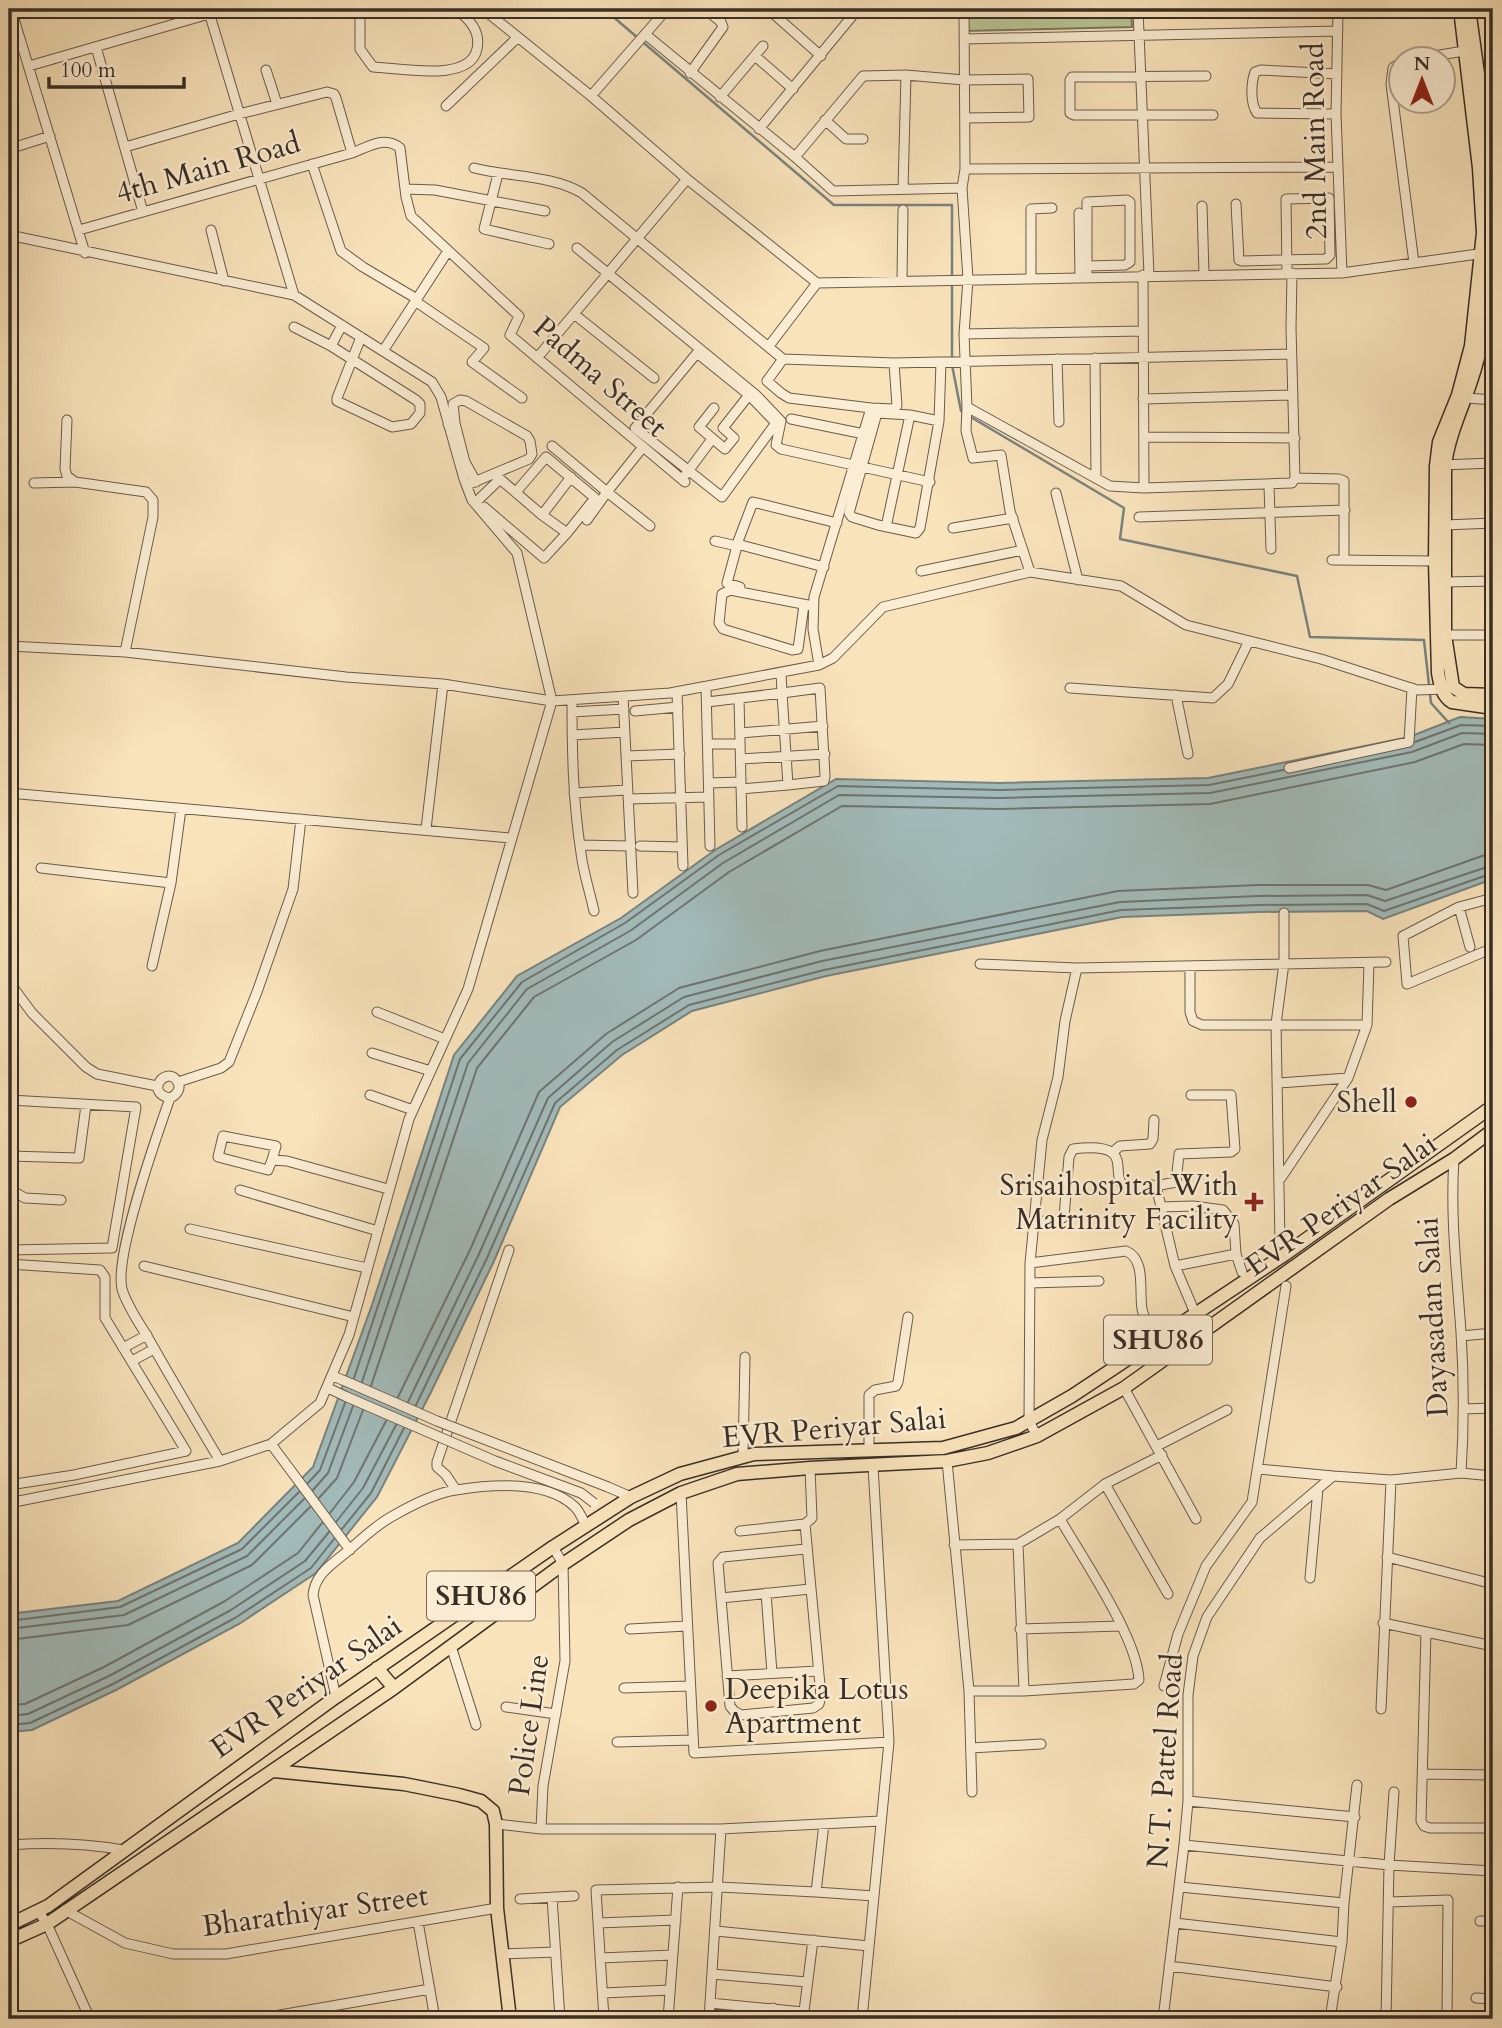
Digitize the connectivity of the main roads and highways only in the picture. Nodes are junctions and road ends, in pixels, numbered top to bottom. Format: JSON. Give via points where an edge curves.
{"nodes":[{"id":1,"x":1460,"y":9,"type":"edge"},
{"id":2,"x":1469,"y":9,"type":"edge"},
{"id":3,"x":1470,"y":50,"type":"junction"},
{"id":4,"x":1474,"y":80,"type":"junction"},
{"id":5,"x":1491,"y":168,"type":"edge"},
{"id":6,"x":1490,"y":233,"type":"edge"},
{"id":7,"x":1486,"y":253,"type":"junction"},
{"id":8,"x":1490,"y":294,"type":"edge"},
{"id":9,"x":1487,"y":348,"type":"edge"},
{"id":10,"x":1440,"y":466,"type":"junction"},
{"id":11,"x":1443,"y":690,"type":"junction"},
{"id":12,"x":1493,"y":695,"type":"edge"},
{"id":13,"x":1493,"y":708,"type":"edge"},
{"id":14,"x":1493,"y":1106,"type":"edge"},
{"id":15,"x":1493,"y":1130,"type":"edge"},
{"id":16,"x":377,"y":1668,"type":"junction"},
{"id":17,"x":394,"y":1688,"type":"junction"},
{"id":18,"x":274,"y":1771,"type":"junction"},
{"id":19,"x":9,"y":1924,"type":"edge"},
{"id":20,"x":9,"y":1941,"type":"edge"},
{"id":21,"x":510,"y":2019,"type":"edge"}],
"edges":[{"from":1,"to":3,"type":"main road"},
{"from":2,"to":3,"type":"main road"},
{"from":3,"to":4,"type":"main road"},
{"from":4,"to":5,"type":"main road"},
{"from":4,"to":6,"type":"main road","via":[[1479,169]]},
{"from":5,"to":6,"type":"main road"},
{"from":6,"to":7,"type":"main road"},
{"from":7,"to":8,"type":"main road"},
{"from":7,"to":10,"type":"main road","via":[[1471,346],[1439,442]]},
{"from":8,"to":9,"type":"main road"},
{"from":9,"to":10,"type":"main road"},
{"from":10,"to":11,"type":"main road","via":[[1446,525]]},
{"from":10,"to":11,"type":"main road","via":[[1435,561],[1438,673]]},
{"from":11,"to":12,"type":"main road"},
{"from":11,"to":13,"type":"main road","via":[[1452,702]]},
{"from":14,"to":16,"type":"main road","name":"EVR Periyar Salai","number":"SHU86","via":[[1284,1255],[1029,1422],[943,1448],[766,1454],[680,1474],[631,1497],[552,1547]]},
{"from":15,"to":17,"type":"main road","name":"EVR Periyar Salai","number":"SHU86","via":[[1124,1388],[1037,1436],[988,1454],[947,1461],[737,1474],[681,1493],[629,1520],[564,1564]]},
{"from":16,"to":17,"type":"main road"},
{"from":16,"to":19,"type":"main road","name":"EVR Periyar Salai","number":"SHU86","via":[[39,1912]]},
{"from":17,"to":18,"type":"main road","name":"EVR Periyar Salai","number":"SHU86"},
{"from":18,"to":20,"type":"main road","name":"EVR Periyar Salai","number":"SHU86","via":[[47,1924]]},
{"from":18,"to":21,"type":"main road","via":[[404,1784],[481,1801],[493,1811],[497,1908]]}]}
